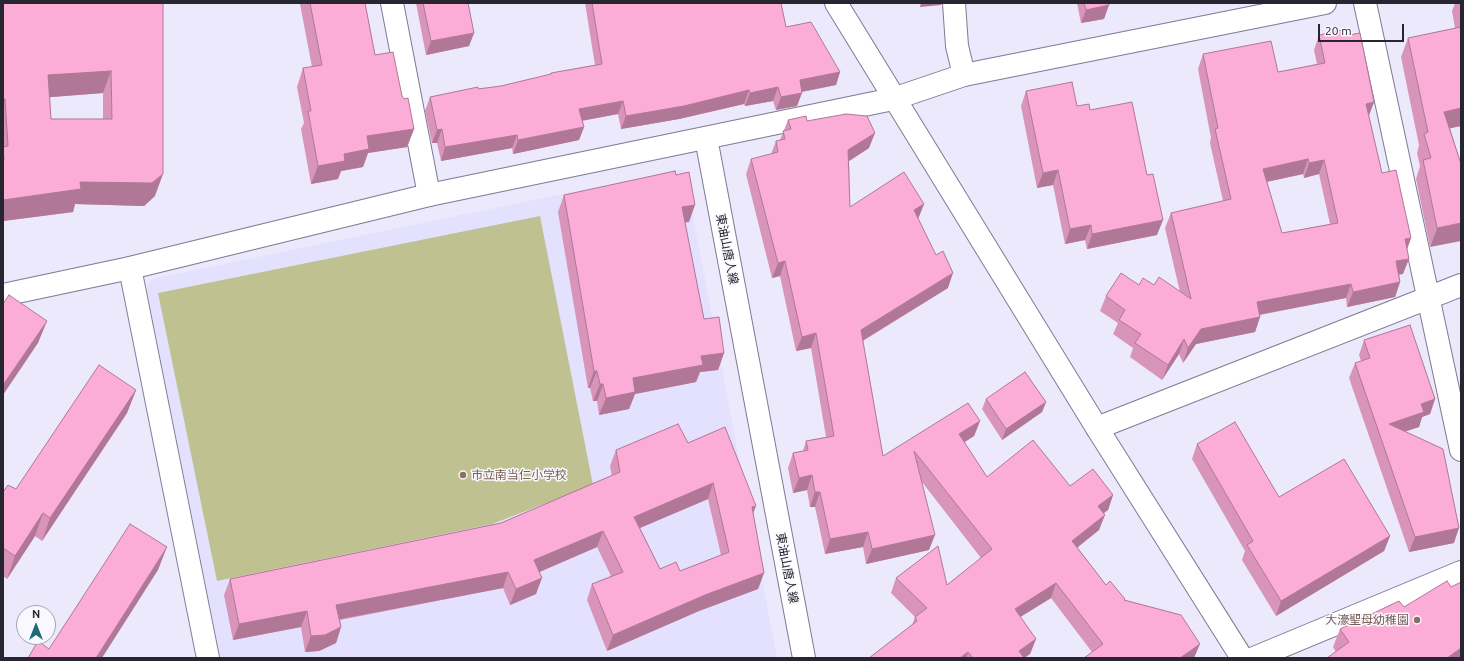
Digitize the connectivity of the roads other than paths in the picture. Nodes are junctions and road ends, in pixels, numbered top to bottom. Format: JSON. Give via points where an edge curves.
{"nodes":[{"id":1,"x":392,"y":3,"type":"edge"},
{"id":2,"x":836,"y":3,"type":"edge"},
{"id":3,"x":954,"y":3,"type":"edge"},
{"id":4,"x":1325,"y":3,"type":"edge"},
{"id":5,"x":1365,"y":3,"type":"edge"},
{"id":6,"x":964,"y":75,"type":"junction"},
{"id":7,"x":893,"y":99,"type":"junction"},
{"id":8,"x":706,"y":138,"type":"junction"},
{"id":9,"x":429,"y":195,"type":"junction"},
{"id":10,"x":130,"y":268,"type":"junction"},
{"id":11,"x":1461,"y":285,"type":"edge"},
{"id":12,"x":3,"y":295,"type":"edge"},
{"id":13,"x":1428,"y":298,"type":"junction"},
{"id":14,"x":1097,"y":428,"type":"junction"},
{"id":15,"x":1461,"y":450,"type":"edge"},
{"id":16,"x":1461,"y":572,"type":"edge"},
{"id":17,"x":208,"y":658,"type":"edge"},
{"id":18,"x":804,"y":658,"type":"edge"},
{"id":19,"x":1242,"y":658,"type":"edge"},
{"id":20,"x":1254,"y":658,"type":"edge"}],
"edges":[{"from":1,"to":9,"type":"street"},
{"from":2,"to":7,"type":"street"},
{"from":3,"to":6,"type":"street","via":[[957,46]]},
{"from":4,"to":6,"type":"street"},
{"from":5,"to":13,"type":"street"},
{"from":6,"to":7,"type":"street"},
{"from":7,"to":8,"type":"street"},
{"from":7,"to":14,"type":"street"},
{"from":8,"to":9,"type":"street"},
{"from":8,"to":18,"type":"street","name":"東油山唐人線"},
{"from":9,"to":10,"type":"street"},
{"from":10,"to":12,"type":"street"},
{"from":10,"to":17,"type":"street"},
{"from":11,"to":13,"type":"street"},
{"from":13,"to":14,"type":"street"},
{"from":13,"to":15,"type":"street"},
{"from":14,"to":19,"type":"street"},
{"from":16,"to":20,"type":"street"}]}
